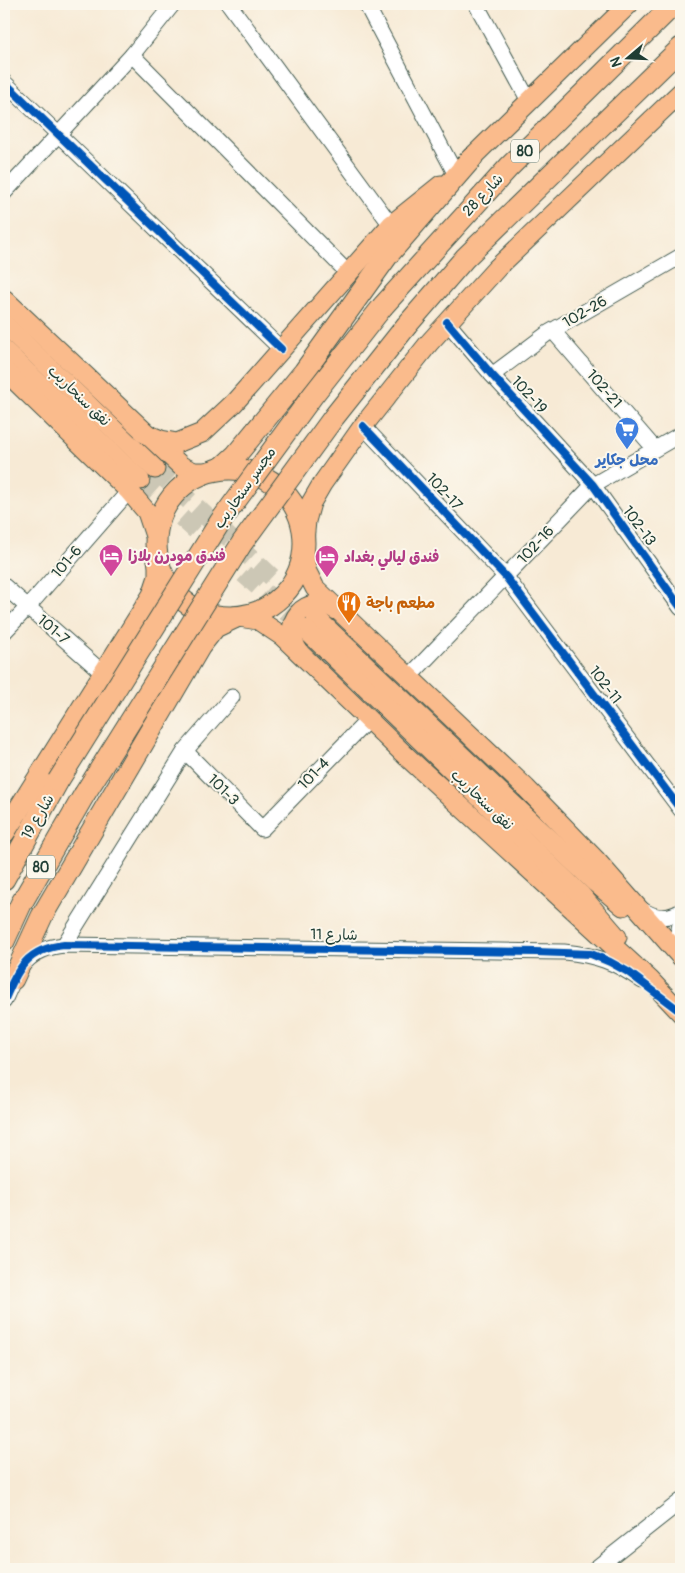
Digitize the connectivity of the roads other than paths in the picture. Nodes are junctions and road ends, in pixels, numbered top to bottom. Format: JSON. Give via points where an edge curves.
{"nodes":[{"id":1,"x":230,"y":4,"type":"edge"},
{"id":2,"x":366,"y":4,"type":"edge"},
{"id":3,"x":476,"y":4,"type":"edge"},
{"id":4,"x":629,"y":4,"type":"edge"},
{"id":5,"x":674,"y":4,"type":"edge"},
{"id":6,"x":169,"y":5,"type":"edge"},
{"id":7,"x":681,"y":48,"type":"edge"},
{"id":8,"x":132,"y":55,"type":"junction"},
{"id":9,"x":4,"y":82,"type":"edge"},
{"id":10,"x":681,"y":92,"type":"edge"},
{"id":11,"x":529,"y":102,"type":"junction"},
{"id":12,"x":59,"y":134,"type":"junction"},
{"id":13,"x":472,"y":158,"type":"junction"},
{"id":14,"x":455,"y":173,"type":"junction"},
{"id":15,"x":4,"y":193,"type":"edge"},
{"id":16,"x":391,"y":225,"type":"junction"},
{"id":17,"x":681,"y":256,"type":"edge"},
{"id":18,"x":349,"y":274,"type":"junction"},
{"id":19,"x":4,"y":300,"type":"edge"},
{"id":20,"x":383,"y":306,"type":"joint"},
{"id":21,"x":447,"y":322,"type":"junction"},
{"id":22,"x":4,"y":324,"type":"edge"},
{"id":23,"x":407,"y":325,"type":"joint"},
{"id":24,"x":553,"y":331,"type":"junction"},
{"id":25,"x":281,"y":349,"type":"junction"},
{"id":26,"x":4,"y":350,"type":"edge"},
{"id":27,"x":4,"y":370,"type":"edge"},
{"id":28,"x":492,"y":375,"type":"junction"},
{"id":29,"x":363,"y":426,"type":"junction"},
{"id":30,"x":681,"y":434,"type":"edge"},
{"id":31,"x":146,"y":435,"type":"junction"},
{"id":32,"x":654,"y":448,"type":"junction"},
{"id":33,"x":211,"y":471,"type":"junction"},
{"id":34,"x":110,"y":473,"type":"junction"},
{"id":35,"x":142,"y":480,"type":"junction"},
{"id":36,"x":593,"y":484,"type":"junction"},
{"id":37,"x":156,"y":540,"type":"junction"},
{"id":38,"x":304,"y":544,"type":"junction"},
{"id":39,"x":160,"y":565,"type":"junction"},
{"id":40,"x":506,"y":577,"type":"junction"},
{"id":41,"x":4,"y":586,"type":"edge"},
{"id":42,"x":27,"y":608,"type":"junction"},
{"id":43,"x":681,"y":608,"type":"edge"},
{"id":44,"x":336,"y":610,"type":"junction"},
{"id":45,"x":238,"y":617,"type":"junction"},
{"id":46,"x":4,"y":632,"type":"edge"},
{"id":47,"x":300,"y":654,"type":"junction"},
{"id":48,"x":103,"y":673,"type":"junction"},
{"id":49,"x":408,"y":678,"type":"junction"},
{"id":50,"x":232,"y":697,"type":"dead end"},
{"id":51,"x":368,"y":720,"type":"junction"},
{"id":52,"x":185,"y":751,"type":"junction"},
{"id":53,"x":58,"y":782,"type":"joint"},
{"id":54,"x":84,"y":795,"type":"joint"},
{"id":55,"x":681,"y":810,"type":"edge"},
{"id":56,"x":6,"y":821,"type":"edge"},
{"id":57,"x":262,"y":829,"type":"joint"},
{"id":58,"x":4,"y":879,"type":"edge"},
{"id":59,"x":635,"y":906,"type":"junction"},
{"id":60,"x":681,"y":911,"type":"edge"},
{"id":61,"x":681,"y":918,"type":"edge"},
{"id":62,"x":4,"y":941,"type":"edge"},
{"id":63,"x":64,"y":945,"type":"junction"},
{"id":64,"x":680,"y":954,"type":"edge"},
{"id":65,"x":13,"y":979,"type":"junction"},
{"id":66,"x":650,"y":980,"type":"junction"},
{"id":67,"x":4,"y":1001,"type":"edge"},
{"id":68,"x":679,"y":1011,"type":"edge"},
{"id":69,"x":681,"y":1501,"type":"edge"},
{"id":70,"x":595,"y":1569,"type":"edge"}],
"edges":[{"from":1,"to":16,"type":"street"},
{"from":2,"to":14,"type":"street"},
{"from":3,"to":11,"type":"street"},
{"from":4,"to":11,"type":"main road"},
{"from":5,"to":20,"type":"highway","name":"شارع 28","number":"80","via":[[509,167]]},
{"from":6,"to":8,"type":"street"},
{"from":7,"to":23,"type":"highway","name":"شارع 28","number":"80","via":[[465,258]]},
{"from":8,"to":12,"type":"street"},
{"from":8,"to":18,"type":"street"},
{"from":9,"to":12,"type":"street"},
{"from":10,"to":21,"type":"main road","via":[[497,268]]},
{"from":11,"to":13,"type":"main road"},
{"from":12,"to":15,"type":"street"},
{"from":12,"to":25,"type":"street"},
{"from":13,"to":14,"type":"main road"},
{"from":13,"to":33,"type":"highway","via":[[388,254],[304,372],[236,455],[223,467]]},
{"from":14,"to":16,"type":"main road"},
{"from":16,"to":18,"type":"main road"},
{"from":17,"to":24,"type":"street","name":"102-26"},
{"from":18,"to":25,"type":"main road"},
{"from":19,"to":31,"type":"main road"},
{"from":20,"to":53,"type":"highway","name":"مجسر سنحاريب","number":"80","bridge":true,"via":[[307,402],[220,522]]},
{"from":21,"to":28,"type":"street","name":"102-19"},
{"from":21,"to":29,"type":"main road"},
{"from":22,"to":35,"type":"main road","name":"نفق سنحاريب"},
{"from":23,"to":54,"type":"highway","name":"مجسر سنحاريب","number":"80","bridge":true,"via":[[242,543]]},
{"from":24,"to":28,"type":"street","name":"102-26"},
{"from":24,"to":32,"type":"street","name":"102-21"},
{"from":25,"to":31,"type":"main road","via":[[220,418],[202,433],[177,443]]},
{"from":26,"to":35,"type":"main road","name":"نفق سنحاريب"},
{"from":27,"to":34,"type":"main road"},
{"from":28,"to":36,"type":"street","name":"102-19"},
{"from":29,"to":38,"type":"main road","via":[[311,503]]},
{"from":29,"to":40,"type":"street","name":"102-17"},
{"from":30,"to":32,"type":"street","name":"102-16"},
{"from":31,"to":33,"type":"main road","via":[[188,470]]},
{"from":31,"to":34,"type":"main road","via":[[158,448],[163,465],[158,478],[137,489],[130,488]]},
{"from":32,"to":36,"type":"street","name":"102-16"},
{"from":33,"to":37,"type":"highway","via":[[188,482],[173,495],[161,517]]},
{"from":33,"to":38,"type":"highway","via":[[245,470],[275,484],[297,509]]},
{"from":34,"to":35,"type":"main road"},
{"from":35,"to":37,"type":"main road"},
{"from":35,"to":42,"type":"street","name":"101-6"},
{"from":36,"to":40,"type":"street","name":"102-16"},
{"from":36,"to":43,"type":"street","name":"102-13"},
{"from":37,"to":39,"type":"highway"},
{"from":38,"to":44,"type":"main road","via":[[310,580]]},
{"from":38,"to":45,"type":"highway","via":[[298,574],[283,596],[262,611]]},
{"from":39,"to":45,"type":"highway","via":[[168,583],[186,603],[210,615]]},
{"from":39,"to":48,"type":"highway","via":[[153,595]]},
{"from":40,"to":49,"type":"street","name":"102-16"},
{"from":40,"to":55,"type":"street","name":"102-11"},
{"from":41,"to":42,"type":"street","name":"101-7"},
{"from":42,"to":46,"type":"street","name":"101-6"},
{"from":42,"to":48,"type":"street","name":"101-7"},
{"from":44,"to":47,"type":"main road","via":[[316,603],[295,617],[291,631]]},
{"from":44,"to":49,"type":"main road"},
{"from":45,"to":47,"type":"main road","name":"شارع 11","via":[[268,625]]},
{"from":45,"to":65,"type":"highway","via":[[215,627],[200,646],[42,916]]},
{"from":47,"to":51,"type":"main road","name":"شارع 11"},
{"from":48,"to":56,"type":"highway"},
{"from":49,"to":59,"type":"main road","via":[[526,788],[595,859]]},
{"from":50,"to":52,"type":"street"},
{"from":51,"to":57,"type":"street","name":"101-4"},
{"from":51,"to":66,"type":"main road","name":"شارع 11"},
{"from":52,"to":57,"type":"street","name":"101-3"},
{"from":52,"to":63,"type":"street"},
{"from":53,"to":58,"type":"highway","name":"شارع 19","number":"80"},
{"from":54,"to":62,"type":"highway","name":"شارع 19","number":"80","via":[[21,904]]},
{"from":59,"to":60,"type":"street","via":[[656,917],[672,916]]},
{"from":59,"to":64,"type":"main road"},
{"from":61,"to":64,"type":"street","via":[[678,935]]},
{"from":63,"to":65,"type":"street","name":"شارع 11","via":[[36,951]]},
{"from":63,"to":68,"type":"street","name":"شارع 11","via":[[591,954],[628,972]]},
{"from":64,"to":66,"type":"main road","name":"نفق سنحاريب","via":[[596,883],[310,624],[580,894],[616,934]]},
{"from":65,"to":67,"type":"street","name":"شارع 11"},
{"from":66,"to":68,"type":"main road","name":"شارع 11"},
{"from":69,"to":70,"type":"street"}]}
